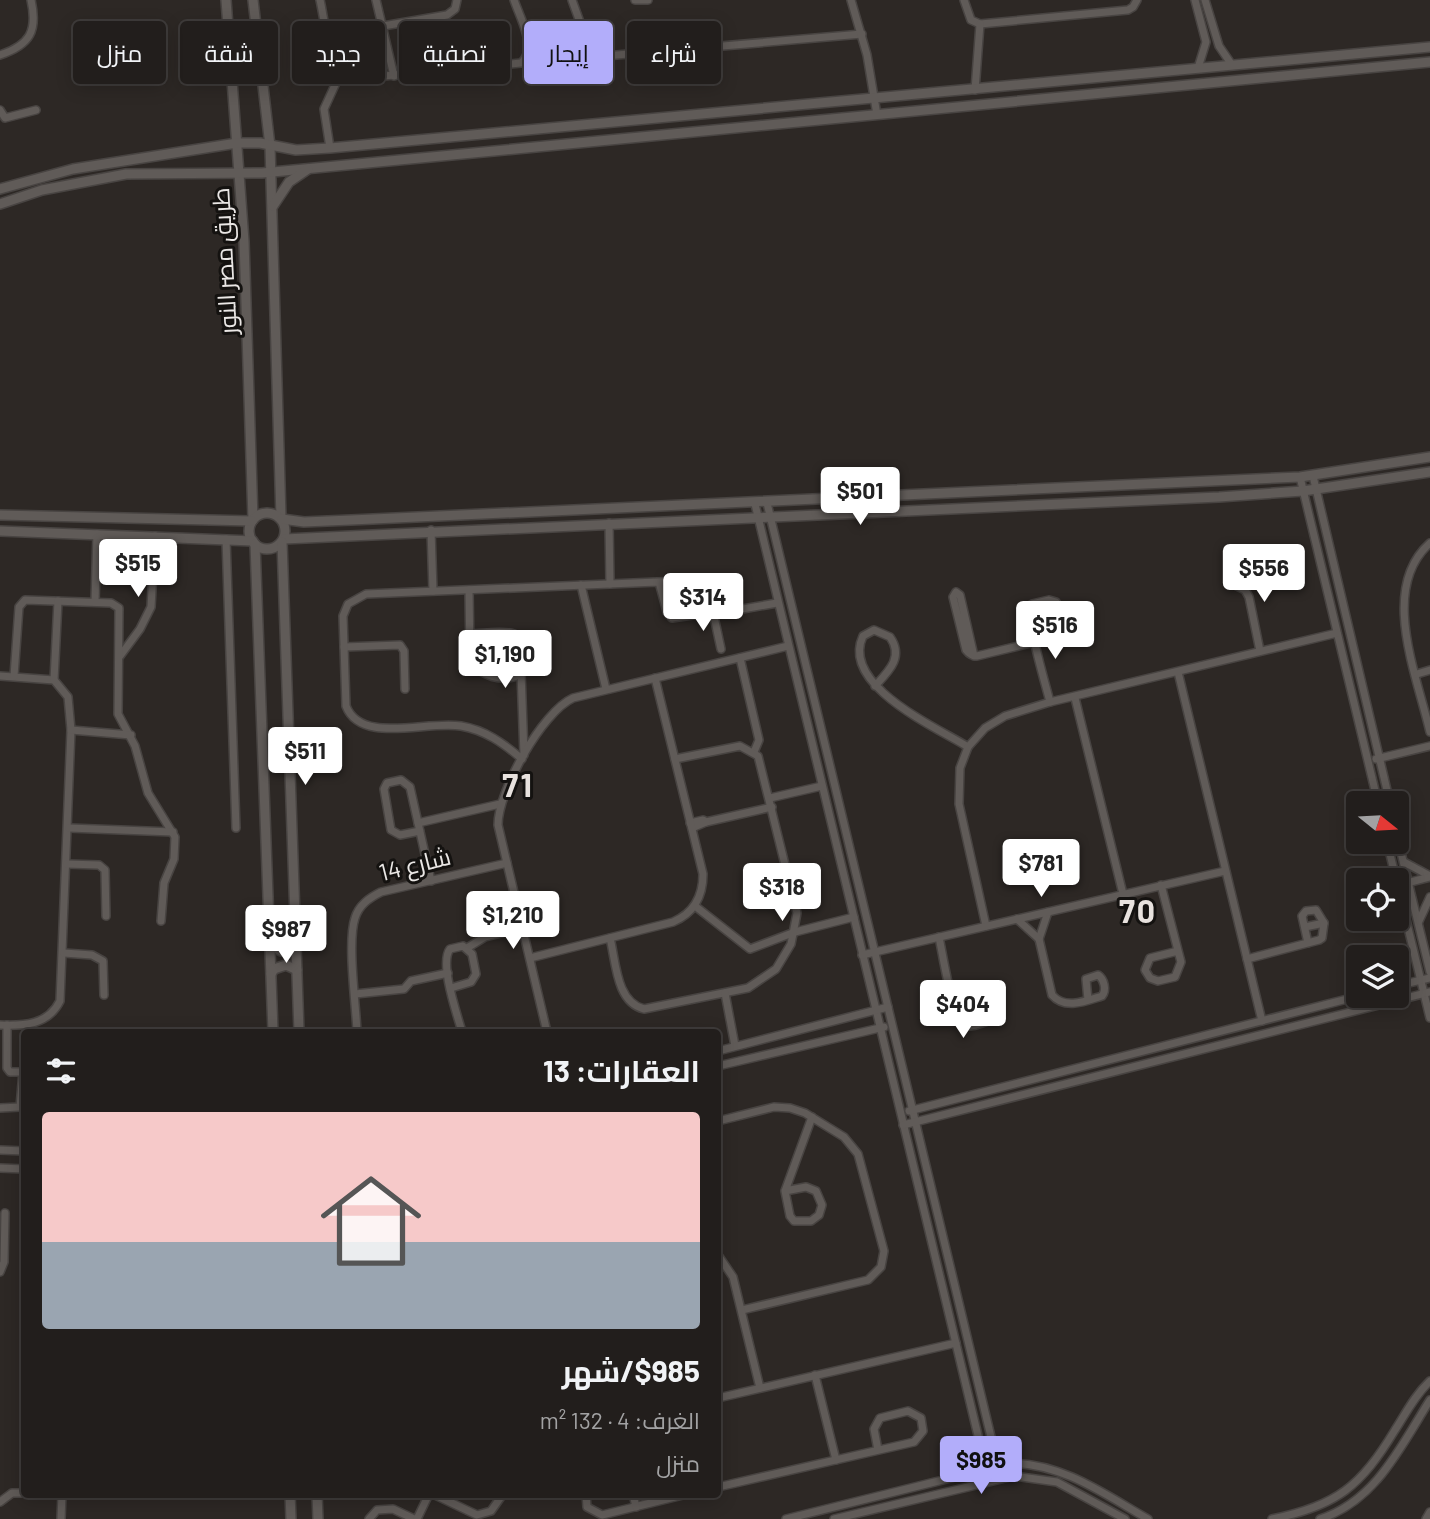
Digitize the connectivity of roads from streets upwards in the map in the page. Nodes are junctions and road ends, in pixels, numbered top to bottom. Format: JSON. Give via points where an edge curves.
{"nodes":[{"id":1,"x":31,"y":0,"type":"edge"},
{"id":2,"x":226,"y":0,"type":"edge"},
{"id":3,"x":253,"y":0,"type":"edge"},
{"id":4,"x":320,"y":0,"type":"edge"},
{"id":5,"x":376,"y":0,"type":"edge"},
{"id":6,"x":457,"y":0,"type":"edge"},
{"id":7,"x":514,"y":0,"type":"edge"},
{"id":8,"x":572,"y":0,"type":"edge"},
{"id":9,"x":635,"y":0,"type":"edge"},
{"id":10,"x":648,"y":0,"type":"edge"},
{"id":11,"x":852,"y":0,"type":"edge"},
{"id":12,"x":964,"y":0,"type":"edge"},
{"id":13,"x":1137,"y":0,"type":"edge"},
{"id":14,"x":1195,"y":0,"type":"edge"},
{"id":15,"x":1205,"y":0,"type":"edge"},
{"id":16,"x":326,"y":21,"type":"edge"},
{"id":17,"x":382,"y":21,"type":"edge"},
{"id":18,"x":980,"y":24,"type":"junction"},
{"id":19,"x":385,"y":26,"type":"edge"},
{"id":20,"x":862,"y":34,"type":"junction"},
{"id":21,"x":385,"y":35,"type":"edge"},
{"id":22,"x":1217,"y":39,"type":"junction"},
{"id":23,"x":1206,"y":42,"type":"junction"},
{"id":24,"x":1430,"y":47,"type":"edge"},
{"id":25,"x":0,"y":55,"type":"edge"},
{"id":26,"x":1430,"y":62,"type":"edge"},
{"id":27,"x":1233,"y":65,"type":"junction"},
{"id":28,"x":1198,"y":68,"type":"junction"},
{"id":29,"x":394,"y":75,"type":"junction"},
{"id":30,"x":385,"y":76,"type":"edge"},
{"id":31,"x":335,"y":84,"type":"edge"},
{"id":32,"x":975,"y":90,"type":"junction"},
{"id":33,"x":875,"y":99,"type":"junction"},
{"id":34,"x":850,"y":101,"type":"junction"},
{"id":35,"x":0,"y":110,"type":"edge"},
{"id":36,"x":36,"y":110,"type":"dead end"},
{"id":37,"x":877,"y":115,"type":"junction"},
{"id":38,"x":852,"y":117,"type":"junction"},
{"id":39,"x":236,"y":142,"type":"junction"},
{"id":40,"x":270,"y":146,"type":"junction"},
{"id":41,"x":330,"y":148,"type":"junction"},
{"id":42,"x":312,"y":166,"type":"junction"},
{"id":43,"x":271,"y":171,"type":"junction"},
{"id":44,"x":239,"y":172,"type":"junction"},
{"id":45,"x":0,"y":189,"type":"edge"},
{"id":46,"x":0,"y":204,"type":"edge"},
{"id":47,"x":272,"y":207,"type":"junction"},
{"id":48,"x":1430,"y":457,"type":"edge"},
{"id":49,"x":1430,"y":472,"type":"edge"},
{"id":50,"x":1313,"y":476,"type":"junction"},
{"id":51,"x":1300,"y":478,"type":"junction"},
{"id":52,"x":1315,"y":489,"type":"junction"},
{"id":53,"x":1303,"y":491,"type":"junction"},
{"id":54,"x":767,"y":503,"type":"junction"},
{"id":55,"x":755,"y":504,"type":"junction"},
{"id":56,"x":0,"y":515,"type":"edge"},
{"id":57,"x":758,"y":516,"type":"junction"},
{"id":58,"x":770,"y":516,"type":"junction"},
{"id":59,"x":281,"y":519,"type":"junction"},
{"id":60,"x":252,"y":521,"type":"junction"},
{"id":61,"x":235,"y":522,"type":"junction"},
{"id":62,"x":304,"y":522,"type":"junction"},
{"id":63,"x":609,"y":523,"type":"junction"},
{"id":64,"x":431,"y":530,"type":"junction"},
{"id":65,"x":0,"y":531,"type":"edge"},
{"id":66,"x":97,"y":534,"type":"junction"},
{"id":67,"x":155,"y":536,"type":"junction"},
{"id":68,"x":303,"y":536,"type":"junction"},
{"id":69,"x":230,"y":539,"type":"junction"},
{"id":70,"x":283,"y":541,"type":"junction"},
{"id":71,"x":254,"y":542,"type":"junction"},
{"id":72,"x":1430,"y":543,"type":"edge"},
{"id":73,"x":659,"y":582,"type":"junction"},
{"id":74,"x":610,"y":584,"type":"junction"},
{"id":75,"x":581,"y":585,"type":"junction"},
{"id":76,"x":1235,"y":585,"type":"dead end"},
{"id":77,"x":470,"y":590,"type":"junction"},
{"id":78,"x":433,"y":591,"type":"junction"},
{"id":79,"x":58,"y":601,"type":"junction"},
{"id":80,"x":95,"y":602,"type":"junction"},
{"id":81,"x":778,"y":603,"type":"junction"},
{"id":82,"x":716,"y":610,"type":"junction"},
{"id":83,"x":1032,"y":627,"type":"junction"},
{"id":84,"x":1337,"y":633,"type":"junction"},
{"id":85,"x":470,"y":634,"type":"junction"},
{"id":86,"x":1035,"y":642,"type":"junction"},
{"id":87,"x":788,"y":646,"type":"junction"},
{"id":88,"x":344,"y":647,"type":"junction"},
{"id":89,"x":1260,"y":651,"type":"junction"},
{"id":90,"x":974,"y":656,"type":"junction"},
{"id":91,"x":740,"y":658,"type":"junction"},
{"id":92,"x":118,"y":660,"type":"junction"},
{"id":93,"x":724,"y":662,"type":"junction"},
{"id":94,"x":1430,"y":670,"type":"edge"},
{"id":95,"x":521,"y":672,"type":"junction"},
{"id":96,"x":1178,"y":672,"type":"junction"},
{"id":97,"x":1417,"y":674,"type":"junction"},
{"id":98,"x":0,"y":676,"type":"edge"},
{"id":99,"x":14,"y":677,"type":"junction"},
{"id":100,"x":655,"y":678,"type":"junction"},
{"id":101,"x":54,"y":680,"type":"junction"},
{"id":102,"x":875,"y":686,"type":"junction"},
{"id":103,"x":405,"y":689,"type":"dead end"},
{"id":104,"x":606,"y":689,"type":"junction"},
{"id":105,"x":1075,"y":698,"type":"junction"},
{"id":106,"x":1050,"y":702,"type":"junction"},
{"id":107,"x":71,"y":730,"type":"junction"},
{"id":108,"x":1430,"y":732,"type":"edge"},
{"id":109,"x":131,"y":736,"type":"junction"},
{"id":110,"x":1430,"y":746,"type":"edge"},
{"id":111,"x":968,"y":747,"type":"junction"},
{"id":112,"x":754,"y":752,"type":"junction"},
{"id":113,"x":523,"y":757,"type":"junction"},
{"id":114,"x":675,"y":759,"type":"junction"},
{"id":115,"x":1379,"y":759,"type":"junction"},
{"id":116,"x":1368,"y":762,"type":"junction"},
{"id":117,"x":822,"y":786,"type":"junction"},
{"id":118,"x":1375,"y":791,"type":"edge"},
{"id":119,"x":1387,"y":791,"type":"edge"},
{"id":120,"x":770,"y":798,"type":"junction"},
{"id":121,"x":500,"y":804,"type":"junction"},
{"id":122,"x":772,"y":807,"type":"junction"},
{"id":123,"x":691,"y":826,"type":"junction"},
{"id":124,"x":419,"y":827,"type":"junction"},
{"id":125,"x":69,"y":828,"type":"junction"},
{"id":126,"x":236,"y":828,"type":"dead end"},
{"id":127,"x":173,"y":832,"type":"junction"},
{"id":128,"x":1402,"y":854,"type":"edge"},
{"id":129,"x":1404,"y":862,"type":"junction"},
{"id":130,"x":507,"y":863,"type":"junction"},
{"id":131,"x":67,"y":864,"type":"junction"},
{"id":132,"x":1405,"y":868,"type":"edge"},
{"id":133,"x":1225,"y":871,"type":"junction"},
{"id":134,"x":1430,"y":877,"type":"edge"},
{"id":135,"x":431,"y":881,"type":"junction"},
{"id":136,"x":1409,"y":882,"type":"edge"},
{"id":137,"x":1161,"y":886,"type":"junction"},
{"id":138,"x":1409,"y":886,"type":"edge"},
{"id":139,"x":1123,"y":894,"type":"junction"},
{"id":140,"x":1430,"y":895,"type":"edge"},
{"id":141,"x":1412,"y":898,"type":"junction"},
{"id":142,"x":1409,"y":899,"type":"edge"},
{"id":143,"x":695,"y":906,"type":"junction"},
{"id":144,"x":1048,"y":912,"type":"junction"},
{"id":145,"x":106,"y":916,"type":"dead end"},
{"id":146,"x":854,"y":917,"type":"junction"},
{"id":147,"x":1017,"y":919,"type":"junction"},
{"id":148,"x":162,"y":921,"type":"dead end"},
{"id":149,"x":1324,"y":923,"type":"junction"},
{"id":150,"x":1419,"y":925,"type":"junction"},
{"id":151,"x":986,"y":926,"type":"junction"},
{"id":152,"x":1305,"y":927,"type":"junction"},
{"id":153,"x":522,"y":928,"type":"junction"},
{"id":154,"x":1409,"y":930,"type":"edge"},
{"id":155,"x":795,"y":932,"type":"junction"},
{"id":156,"x":939,"y":937,"type":"junction"},
{"id":157,"x":610,"y":938,"type":"junction"},
{"id":158,"x":1039,"y":939,"type":"junction"},
{"id":159,"x":296,"y":942,"type":"junction"},
{"id":160,"x":1308,"y":943,"type":"junction"},
{"id":161,"x":270,"y":945,"type":"junction"},
{"id":162,"x":467,"y":948,"type":"junction"},
{"id":163,"x":1178,"y":951,"type":"junction"},
{"id":164,"x":875,"y":952,"type":"junction"},
{"id":165,"x":64,"y":953,"type":"junction"},
{"id":166,"x":862,"y":955,"type":"junction"},
{"id":167,"x":530,"y":958,"type":"junction"},
{"id":168,"x":1247,"y":959,"type":"junction"},
{"id":169,"x":297,"y":970,"type":"junction"},
{"id":170,"x":1430,"y":972,"type":"edge"},
{"id":171,"x":448,"y":973,"type":"junction"},
{"id":172,"x":271,"y":974,"type":"junction"},
{"id":173,"x":1430,"y":978,"type":"edge"},
{"id":174,"x":1421,"y":980,"type":"junction"},
{"id":175,"x":1409,"y":983,"type":"edge"},
{"id":176,"x":451,"y":988,"type":"junction"},
{"id":177,"x":724,"y":993,"type":"junction"},
{"id":178,"x":1427,"y":993,"type":"edge"},
{"id":179,"x":355,"y":994,"type":"junction"},
{"id":180,"x":104,"y":995,"type":"dead end"},
{"id":181,"x":1346,"y":999,"type":"edge"},
{"id":182,"x":1088,"y":1000,"type":"dead end"},
{"id":183,"x":954,"y":1005,"type":"junction"},
{"id":184,"x":1321,"y":1006,"type":"junction"},
{"id":185,"x":888,"y":1007,"type":"junction"},
{"id":186,"x":876,"y":1010,"type":"junction"},
{"id":187,"x":1325,"y":1018,"type":"junction"},
{"id":188,"x":1430,"y":1018,"type":"edge"},
{"id":189,"x":1262,"y":1021,"type":"junction"},
{"id":190,"x":4,"y":1025,"type":"edge"},
{"id":191,"x":892,"y":1025,"type":"junction"},
{"id":192,"x":880,"y":1028,"type":"junction"},
{"id":193,"x":273,"y":1029,"type":"edge"},
{"id":194,"x":299,"y":1029,"type":"edge"},
{"id":195,"x":357,"y":1029,"type":"edge"},
{"id":196,"x":461,"y":1029,"type":"edge"},
{"id":197,"x":546,"y":1029,"type":"edge"},
{"id":198,"x":1210,"y":1034,"type":"junction"},
{"id":199,"x":735,"y":1046,"type":"junction"},
{"id":200,"x":1213,"y":1047,"type":"junction"},
{"id":201,"x":721,"y":1050,"type":"edge"},
{"id":202,"x":721,"y":1065,"type":"edge"},
{"id":203,"x":21,"y":1072,"type":"edge"},
{"id":204,"x":21,"y":1098,"type":"edge"},
{"id":205,"x":0,"y":1108,"type":"edge"},
{"id":206,"x":912,"y":1110,"type":"junction"},
{"id":207,"x":901,"y":1113,"type":"junction"},
{"id":208,"x":811,"y":1117,"type":"junction"},
{"id":209,"x":721,"y":1120,"type":"edge"},
{"id":210,"x":915,"y":1122,"type":"junction"},
{"id":211,"x":903,"y":1125,"type":"junction"},
{"id":212,"x":0,"y":1150,"type":"edge"},
{"id":213,"x":21,"y":1151,"type":"edge"},
{"id":214,"x":0,"y":1168,"type":"edge"},
{"id":215,"x":21,"y":1169,"type":"edge"},
{"id":216,"x":785,"y":1191,"type":"junction"},
{"id":217,"x":5,"y":1213,"type":"dead end"},
{"id":218,"x":721,"y":1259,"type":"edge"},
{"id":219,"x":0,"y":1272,"type":"edge"},
{"id":220,"x":742,"y":1310,"type":"junction"},
{"id":221,"x":956,"y":1343,"type":"junction"},
{"id":222,"x":815,"y":1375,"type":"junction"},
{"id":223,"x":1430,"y":1381,"type":"edge"},
{"id":224,"x":760,"y":1388,"type":"junction"},
{"id":225,"x":721,"y":1397,"type":"edge"},
{"id":226,"x":1430,"y":1400,"type":"edge"},
{"id":227,"x":1385,"y":1447,"type":"junction"},
{"id":228,"x":878,"y":1450,"type":"junction"},
{"id":229,"x":1395,"y":1454,"type":"junction"},
{"id":230,"x":836,"y":1460,"type":"junction"},
{"id":231,"x":998,"y":1466,"type":"junction"},
{"id":232,"x":986,"y":1469,"type":"junction"},
{"id":233,"x":721,"y":1486,"type":"edge"},
{"id":234,"x":911,"y":1488,"type":"junction"},
{"id":235,"x":21,"y":1493,"type":"edge"},
{"id":236,"x":62,"y":1498,"type":"edge"},
{"id":237,"x":290,"y":1498,"type":"edge"},
{"id":238,"x":317,"y":1498,"type":"edge"},
{"id":239,"x":429,"y":1498,"type":"edge"},
{"id":240,"x":439,"y":1498,"type":"edge"},
{"id":241,"x":500,"y":1498,"type":"edge"},
{"id":242,"x":586,"y":1498,"type":"edge"},
{"id":243,"x":634,"y":1498,"type":"edge"},
{"id":244,"x":670,"y":1498,"type":"edge"},
{"id":245,"x":914,"y":1499,"type":"junction"},
{"id":246,"x":0,"y":1502,"type":"edge"},
{"id":247,"x":636,"y":1507,"type":"junction"},
{"id":248,"x":1430,"y":1512,"type":"edge"},
{"id":249,"x":477,"y":1517,"type":"edge"},
{"id":250,"x":61,"y":1519,"type":"edge"},
{"id":251,"x":291,"y":1519,"type":"edge"},
{"id":252,"x":318,"y":1519,"type":"edge"},
{"id":253,"x":369,"y":1519,"type":"edge"},
{"id":254,"x":416,"y":1519,"type":"edge"},
{"id":255,"x":786,"y":1519,"type":"edge"},
{"id":256,"x":834,"y":1519,"type":"edge"},
{"id":257,"x":1125,"y":1519,"type":"edge"},
{"id":258,"x":1148,"y":1519,"type":"edge"},
{"id":259,"x":1272,"y":1519,"type":"edge"},
{"id":260,"x":1320,"y":1519,"type":"edge"},
{"id":261,"x":1426,"y":1519,"type":"edge"}],
"edges":[{"from":1,"to":25,"type":"street","via":[[32,35]]},
{"from":2,"to":39,"type":"street","name":"طريق مصر النور"},
{"from":3,"to":40,"type":"street","name":"طريق مصر النور"},
{"from":4,"to":16,"type":"street"},
{"from":5,"to":17,"type":"street"},
{"from":6,"to":19,"type":"street","via":[[447,15]]},
{"from":7,"to":29,"type":"street","via":[[529,46],[521,63]]},
{"from":8,"to":20,"type":"street","via":[[589,47],[605,56]]},
{"from":9,"to":10,"type":"street"},
{"from":11,"to":20,"type":"street"},
{"from":12,"to":18,"type":"street","via":[[971,20]]},
{"from":13,"to":18,"type":"street","via":[[1128,10]]},
{"from":14,"to":23,"type":"street"},
{"from":15,"to":22,"type":"street"},
{"from":18,"to":32,"type":"street"},
{"from":20,"to":33,"type":"street"},
{"from":21,"to":29,"type":"street"},
{"from":22,"to":23,"type":"street"},
{"from":22,"to":27,"type":"street"},
{"from":23,"to":28,"type":"street"},
{"from":24,"to":27,"type":"street"},
{"from":26,"to":37,"type":"street"},
{"from":27,"to":28,"type":"street"},
{"from":28,"to":32,"type":"street"},
{"from":29,"to":30,"type":"street"},
{"from":31,"to":41,"type":"street","via":[[324,109]]},
{"from":32,"to":33,"type":"street"},
{"from":33,"to":34,"type":"street"},
{"from":33,"to":37,"type":"street"},
{"from":34,"to":38,"type":"street"},
{"from":34,"to":41,"type":"street"},
{"from":35,"to":36,"type":"street","via":[[5,118]]},
{"from":37,"to":38,"type":"street"},
{"from":38,"to":42,"type":"street"},
{"from":39,"to":40,"type":"street"},
{"from":39,"to":44,"type":"street","name":"طريق مصر النور"},
{"from":39,"to":45,"type":"street","via":[[73,169]]},
{"from":40,"to":41,"type":"street"},
{"from":40,"to":43,"type":"street","name":"طريق مصر النور"},
{"from":42,"to":43,"type":"street"},
{"from":42,"to":47,"type":"street","via":[[289,182]]},
{"from":43,"to":44,"type":"street"},
{"from":43,"to":47,"type":"street","name":"طريق مصر النور"},
{"from":44,"to":46,"type":"street","via":[[126,174],[42,190]]},
{"from":44,"to":60,"type":"street","name":"طريق مصر النور"},
{"from":47,"to":59,"type":"street","name":"طريق مصر النور"},
{"from":48,"to":50,"type":"street"},
{"from":49,"to":52,"type":"street"},
{"from":50,"to":51,"type":"street"},
{"from":50,"to":52,"type":"street"},
{"from":51,"to":53,"type":"street"},
{"from":51,"to":54,"type":"street"},
{"from":52,"to":53,"type":"street"},
{"from":52,"to":115,"type":"street"},
{"from":53,"to":58,"type":"street"},
{"from":53,"to":84,"type":"street"},
{"from":54,"to":55,"type":"street"},
{"from":54,"to":58,"type":"street"},
{"from":55,"to":57,"type":"street"},
{"from":55,"to":62,"type":"street"},
{"from":56,"to":61,"type":"street"},
{"from":57,"to":58,"type":"street"},
{"from":57,"to":63,"type":"street"},
{"from":57,"to":81,"type":"street"},
{"from":58,"to":164,"type":"street"},
{"from":59,"to":60,"type":"street","via":[[264,512]]},
{"from":59,"to":62,"type":"street"},
{"from":59,"to":70,"type":"street","via":[[286,528]]},
{"from":60,"to":61,"type":"street"},
{"from":60,"to":71,"type":"street","via":[[249,531]]},
{"from":61,"to":69,"type":"street"},
{"from":62,"to":68,"type":"street"},
{"from":63,"to":64,"type":"street"},
{"from":63,"to":74,"type":"street"},
{"from":64,"to":68,"type":"street"},
{"from":64,"to":78,"type":"street"},
{"from":65,"to":66,"type":"street"},
{"from":66,"to":67,"type":"street"},
{"from":66,"to":80,"type":"street"},
{"from":67,"to":69,"type":"street"},
{"from":67,"to":92,"type":"street","via":[[151,607]]},
{"from":68,"to":70,"type":"street"},
{"from":69,"to":71,"type":"street"},
{"from":69,"to":126,"type":"street"},
{"from":70,"to":71,"type":"street","via":[[268,549]]},
{"from":70,"to":159,"type":"street"},
{"from":71,"to":161,"type":"street"},
{"from":72,"to":97,"type":"street","via":[[1408,572],[1402,598]]},
{"from":73,"to":74,"type":"street"},
{"from":73,"to":82,"type":"street","via":[[670,617]]},
{"from":73,"to":82,"type":"street","via":[[710,581],[719,588]]},
{"from":74,"to":75,"type":"street"},
{"from":75,"to":77,"type":"street"},
{"from":75,"to":104,"type":"street"},
{"from":76,"to":89,"type":"street","via":[[1249,597]]},
{"from":77,"to":78,"type":"street"},
{"from":77,"to":85,"type":"street"},
{"from":78,"to":88,"type":"street","via":[[366,594],[353,599],[343,616]]},
{"from":79,"to":80,"type":"street"},
{"from":79,"to":99,"type":"street","via":[[28,599],[20,604]]},
{"from":79,"to":101,"type":"street"},
{"from":80,"to":92,"type":"street","via":[[119,608]]},
{"from":81,"to":82,"type":"street"},
{"from":81,"to":87,"type":"street"},
{"from":82,"to":93,"type":"street"},
{"from":83,"to":83,"type":"street","via":[[1030,606],[1056,602],[1057,619]]},
{"from":83,"to":86,"type":"street"},
{"from":84,"to":89,"type":"street"},
{"from":84,"to":116,"type":"street"},
{"from":85,"to":95,"type":"street","via":[[470,658],[479,672],[489,676]]},
{"from":85,"to":95,"type":"street","via":[[518,636],[523,644]]},
{"from":86,"to":90,"type":"street"},
{"from":86,"to":106,"type":"street"},
{"from":87,"to":91,"type":"street"},
{"from":87,"to":117,"type":"street"},
{"from":88,"to":103,"type":"street","via":[[400,645]]},
{"from":88,"to":113,"type":"street","via":[[346,706],[358,723],[372,728],[463,726],[496,739]]},
{"from":89,"to":96,"type":"street"},
{"from":90,"to":90,"type":"street","via":[[960,595],[954,592],[966,650]]},
{"from":91,"to":93,"type":"street"},
{"from":91,"to":112,"type":"street","via":[[760,740]]},
{"from":92,"to":109,"type":"street","via":[[117,706]]},
{"from":93,"to":100,"type":"street"},
{"from":94,"to":97,"type":"street"},
{"from":95,"to":113,"type":"street"},
{"from":96,"to":105,"type":"street"},
{"from":96,"to":133,"type":"street"},
{"from":97,"to":108,"type":"street"},
{"from":98,"to":99,"type":"street"},
{"from":99,"to":101,"type":"street"},
{"from":100,"to":104,"type":"street"},
{"from":100,"to":114,"type":"street"},
{"from":101,"to":107,"type":"street","via":[[68,697]]},
{"from":102,"to":102,"type":"street","via":[[863,668],[859,649],[863,636],[880,631],[890,637],[896,653],[891,669]]},
{"from":102,"to":111,"type":"street"},
{"from":104,"to":113,"type":"street","via":[[561,705]]},
{"from":105,"to":106,"type":"street"},
{"from":105,"to":139,"type":"street"},
{"from":106,"to":111,"type":"street","via":[[994,721]]},
{"from":107,"to":109,"type":"street"},
{"from":107,"to":125,"type":"street"},
{"from":109,"to":127,"type":"street","via":[[148,793]]},
{"from":110,"to":115,"type":"street"},
{"from":111,"to":151,"type":"street","via":[[958,792]]},
{"from":112,"to":114,"type":"street","via":[[733,746]]},
{"from":112,"to":120,"type":"street","via":[[761,761]]},
{"from":113,"to":121,"type":"street"},
{"from":114,"to":123,"type":"street"},
{"from":115,"to":116,"type":"street"},
{"from":115,"to":119,"type":"street"},
{"from":116,"to":118,"type":"street"},
{"from":117,"to":120,"type":"street"},
{"from":117,"to":146,"type":"street"},
{"from":120,"to":122,"type":"street"},
{"from":121,"to":124,"type":"street"},
{"from":121,"to":130,"type":"street","via":[[498,825]]},
{"from":122,"to":123,"type":"street"},
{"from":122,"to":155,"type":"street","via":[[797,913]]},
{"from":123,"to":143,"type":"street","via":[[703,874]]},
{"from":124,"to":124,"type":"street","via":[[400,835],[391,830],[384,787],[389,782],[401,780],[410,788]]},
{"from":124,"to":135,"type":"street"},
{"from":125,"to":127,"type":"street"},
{"from":125,"to":131,"type":"street"},
{"from":127,"to":148,"type":"street","via":[[174,859],[163,883]]},
{"from":128,"to":129,"type":"street"},
{"from":129,"to":132,"type":"street"},
{"from":129,"to":134,"type":"street"},
{"from":130,"to":135,"type":"street","name":"شارع 14"},
{"from":130,"to":153,"type":"street"},
{"from":131,"to":145,"type":"street","via":[[105,870]]},
{"from":131,"to":165,"type":"street"},
{"from":133,"to":137,"type":"street"},
{"from":133,"to":168,"type":"street"},
{"from":134,"to":136,"type":"street"},
{"from":135,"to":179,"type":"street","name":"شارع 14","via":[[372,897],[358,911],[352,930]]},
{"from":137,"to":139,"type":"street"},
{"from":137,"to":163,"type":"street"},
{"from":138,"to":141,"type":"street"},
{"from":139,"to":144,"type":"street"},
{"from":140,"to":141,"type":"street"},
{"from":140,"to":150,"type":"street"},
{"from":141,"to":142,"type":"street"},
{"from":141,"to":150,"type":"street"},
{"from":143,"to":155,"type":"street","via":[[750,949]]},
{"from":143,"to":157,"type":"street","via":[[673,922]]},
{"from":144,"to":147,"type":"street"},
{"from":144,"to":158,"type":"street"},
{"from":146,"to":155,"type":"street"},
{"from":146,"to":166,"type":"street"},
{"from":147,"to":151,"type":"street"},
{"from":147,"to":158,"type":"street"},
{"from":149,"to":152,"type":"street"},
{"from":149,"to":152,"type":"street","via":[[1321,912],[1314,909],[1303,914]]},
{"from":149,"to":160,"type":"street","via":[[1324,936]]},
{"from":150,"to":170,"type":"street"},
{"from":151,"to":156,"type":"street"},
{"from":152,"to":160,"type":"street"},
{"from":153,"to":162,"type":"street","via":[[485,937]]},
{"from":153,"to":167,"type":"street"},
{"from":154,"to":174,"type":"street"},
{"from":155,"to":177,"type":"street","via":[[784,959],[767,977],[748,988]]},
{"from":156,"to":164,"type":"street"},
{"from":156,"to":183,"type":"street"},
{"from":157,"to":167,"type":"street"},
{"from":157,"to":177,"type":"street","via":[[623,994],[638,1008]]},
{"from":158,"to":182,"type":"street","via":[[1055,999],[1066,1004]]},
{"from":159,"to":161,"type":"street","via":[[281,951]]},
{"from":159,"to":169,"type":"street"},
{"from":160,"to":168,"type":"street"},
{"from":161,"to":172,"type":"street"},
{"from":162,"to":171,"type":"street","via":[[454,947],[447,952]]},
{"from":162,"to":176,"type":"street","via":[[475,977]]},
{"from":163,"to":163,"type":"street","via":[[1181,965],[1177,975],[1158,981],[1150,978],[1146,966],[1150,958]]},
{"from":164,"to":166,"type":"street"},
{"from":164,"to":185,"type":"street"},
{"from":165,"to":180,"type":"street","via":[[92,955],[103,961]]},
{"from":165,"to":190,"type":"street","via":[[62,993],[56,1009],[36,1023]]},
{"from":166,"to":186,"type":"street"},
{"from":167,"to":197,"type":"street"},
{"from":168,"to":189,"type":"street"},
{"from":169,"to":172,"type":"street","via":[[280,966]]},
{"from":169,"to":194,"type":"street"},
{"from":171,"to":176,"type":"street"},
{"from":171,"to":179,"type":"street","via":[[411,981],[404,989]]},
{"from":172,"to":193,"type":"street"},
{"from":173,"to":174,"type":"street"},
{"from":174,"to":175,"type":"street"},
{"from":174,"to":178,"type":"street"},
{"from":176,"to":196,"type":"street"},
{"from":177,"to":199,"type":"street"},
{"from":178,"to":187,"type":"street"},
{"from":178,"to":188,"type":"street"},
{"from":179,"to":195,"type":"street"},
{"from":181,"to":184,"type":"street"},
{"from":183,"to":183,"type":"street","via":[[963,1025],[985,1022],[989,1016],[982,999]]},
{"from":184,"to":187,"type":"street"},
{"from":184,"to":189,"type":"street"},
{"from":185,"to":186,"type":"street"},
{"from":185,"to":191,"type":"street"},
{"from":186,"to":192,"type":"street"},
{"from":186,"to":199,"type":"street"},
{"from":187,"to":200,"type":"street"},
{"from":189,"to":198,"type":"street"},
{"from":190,"to":203,"type":"street","via":[[7,1068]]},
{"from":191,"to":192,"type":"street"},
{"from":191,"to":206,"type":"street"},
{"from":192,"to":202,"type":"street"},
{"from":192,"to":207,"type":"street"},
{"from":198,"to":200,"type":"street"},
{"from":198,"to":206,"type":"street"},
{"from":199,"to":201,"type":"street"},
{"from":200,"to":210,"type":"street"},
{"from":204,"to":205,"type":"street","via":[[20,1107]]},
{"from":206,"to":207,"type":"street"},
{"from":206,"to":210,"type":"street"},
{"from":207,"to":211,"type":"street"},
{"from":208,"to":209,"type":"street","via":[[774,1107]]},
{"from":208,"to":216,"type":"street"},
{"from":208,"to":220,"type":"street","via":[[844,1138],[858,1154],[884,1251],[881,1267],[868,1280]]},
{"from":210,"to":211,"type":"street"},
{"from":210,"to":231,"type":"street"},
{"from":211,"to":221,"type":"street"},
{"from":212,"to":213,"type":"street"},
{"from":214,"to":215,"type":"street"},
{"from":216,"to":216,"type":"street","via":[[806,1187],[816,1191],[822,1205],[819,1215],[811,1222],[794,1221]]},
{"from":217,"to":219,"type":"street"},
{"from":218,"to":220,"type":"street","via":[[733,1277]]},
{"from":220,"to":224,"type":"street"},
{"from":221,"to":222,"type":"street"},
{"from":221,"to":232,"type":"street"},
{"from":222,"to":224,"type":"street"},
{"from":222,"to":230,"type":"street"},
{"from":223,"to":227,"type":"street"},
{"from":224,"to":225,"type":"street"},
{"from":226,"to":229,"type":"street"},
{"from":227,"to":229,"type":"street"},
{"from":227,"to":259,"type":"street","via":[[1368,1472],[1341,1496],[1318,1508]]},
{"from":228,"to":228,"type":"street","via":[[918,1439],[924,1427],[921,1418],[908,1411],[880,1418],[874,1429]]},
{"from":228,"to":230,"type":"street"},
{"from":229,"to":260,"type":"street","via":[[1366,1493]]},
{"from":230,"to":233,"type":"street"},
{"from":231,"to":232,"type":"street"},
{"from":231,"to":258,"type":"street","via":[[1025,1464],[1060,1471]]},
{"from":232,"to":234,"type":"street"},
{"from":234,"to":245,"type":"street"},
{"from":234,"to":255,"type":"street"},
{"from":235,"to":246,"type":"street","via":[[12,1493]]},
{"from":236,"to":250,"type":"street"},
{"from":237,"to":251,"type":"street"},
{"from":238,"to":252,"type":"street"},
{"from":239,"to":254,"type":"street"},
{"from":240,"to":249,"type":"street"},
{"from":241,"to":249,"type":"street","via":[[491,1511]]},
{"from":242,"to":247,"type":"street","via":[[587,1507],[596,1514]]},
{"from":243,"to":247,"type":"street"},
{"from":244,"to":247,"type":"street"},
{"from":245,"to":256,"type":"street"},
{"from":245,"to":257,"type":"street","via":[[1000,1478],[1029,1476],[1071,1488]]},
{"from":248,"to":261,"type":"street"},
{"from":253,"to":254,"type":"street","via":[[377,1510],[388,1509]]}]}
